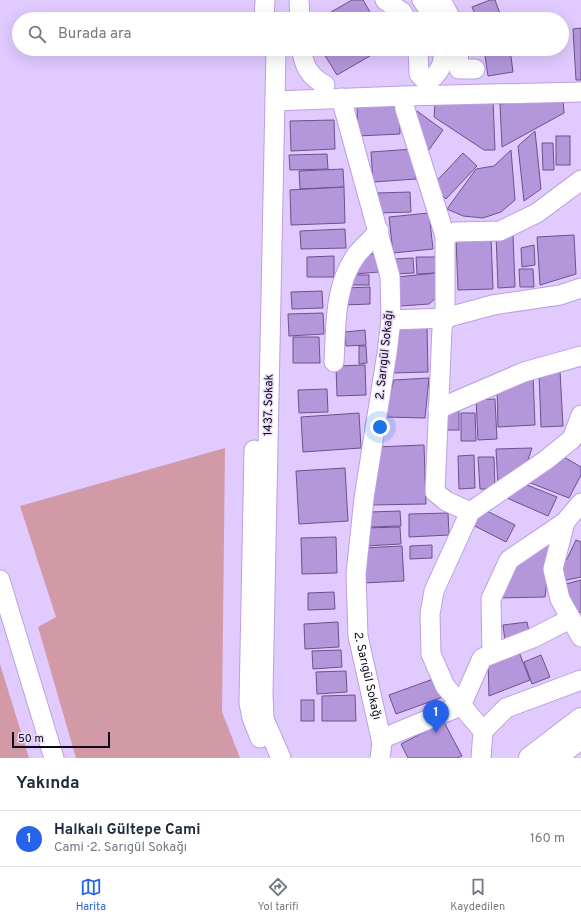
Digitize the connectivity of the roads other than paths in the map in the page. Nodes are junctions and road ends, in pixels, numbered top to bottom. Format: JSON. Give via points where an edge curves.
{"nodes":[{"id":1,"x":265,"y":0,"type":"edge"},
{"id":2,"x":278,"y":0,"type":"edge"},
{"id":3,"x":299,"y":0,"type":"edge"},
{"id":4,"x":385,"y":0,"type":"edge"},
{"id":5,"x":422,"y":0,"type":"edge"},
{"id":6,"x":441,"y":0,"type":"edge"},
{"id":7,"x":264,"y":12,"type":"edge"},
{"id":8,"x":277,"y":12,"type":"edge"},
{"id":9,"x":300,"y":12,"type":"edge"},
{"id":10,"x":402,"y":12,"type":"edge"},
{"id":11,"x":430,"y":12,"type":"edge"},
{"id":12,"x":447,"y":12,"type":"edge"},
{"id":13,"x":264,"y":56,"type":"edge"},
{"id":14,"x":276,"y":56,"type":"edge"},
{"id":15,"x":303,"y":56,"type":"edge"},
{"id":16,"x":418,"y":56,"type":"edge"},
{"id":17,"x":444,"y":56,"type":"edge"},
{"id":18,"x":458,"y":56,"type":"edge"},
{"id":19,"x":475,"y":69,"type":"dead end"},
{"id":20,"x":325,"y":85,"type":"dead end"},
{"id":21,"x":581,"y":92,"type":"edge"},
{"id":22,"x":404,"y":96,"type":"junction"},
{"id":23,"x":341,"y":98,"type":"junction"},
{"id":24,"x":275,"y":101,"type":"junction"},
{"id":25,"x":581,"y":180,"type":"edge"},
{"id":26,"x":379,"y":231,"type":"junction"},
{"id":27,"x":445,"y":236,"type":"junction"},
{"id":28,"x":581,"y":288,"type":"edge"},
{"id":29,"x":445,"y":318,"type":"junction"},
{"id":30,"x":391,"y":320,"type":"junction"},
{"id":31,"x":581,"y":356,"type":"edge"},
{"id":32,"x":334,"y":362,"type":"dead end"},
{"id":33,"x":438,"y":409,"type":"junction"},
{"id":34,"x":581,"y":415,"type":"edge"},
{"id":35,"x":576,"y":447,"type":"edge"},
{"id":36,"x":581,"y":503,"type":"edge"},
{"id":37,"x":470,"y":512,"type":"junction"},
{"id":38,"x":565,"y":522,"type":"junction"},
{"id":39,"x":0,"y":580,"type":"edge"},
{"id":40,"x":570,"y":619,"type":"junction"},
{"id":41,"x":581,"y":637,"type":"edge"},
{"id":42,"x":492,"y":654,"type":"junction"},
{"id":43,"x":581,"y":680,"type":"edge"},
{"id":44,"x":461,"y":706,"type":"junction"},
{"id":45,"x":581,"y":719,"type":"edge"},
{"id":46,"x":483,"y":731,"type":"junction"},
{"id":47,"x":381,"y":739,"type":"junction"},
{"id":48,"x":580,"y":741,"type":"edge"},
{"id":49,"x":54,"y":758,"type":"edge"},
{"id":50,"x":268,"y":758,"type":"edge"},
{"id":51,"x":281,"y":758,"type":"edge"},
{"id":52,"x":380,"y":758,"type":"edge"},
{"id":53,"x":481,"y":758,"type":"edge"},
{"id":54,"x":530,"y":758,"type":"edge"},
{"id":55,"x":555,"y":758,"type":"edge"}],
"edges":[{"from":1,"to":7,"type":"street"},
{"from":2,"to":8,"type":"street"},
{"from":3,"to":9,"type":"street"},
{"from":4,"to":10,"type":"street"},
{"from":5,"to":11,"type":"street"},
{"from":6,"to":12,"type":"street"},
{"from":13,"to":50,"type":"street","via":[[249,696],[252,718]]},
{"from":14,"to":24,"type":"street","name":"1437. Sokak"},
{"from":15,"to":20,"type":"street","via":[[313,78]]},
{"from":16,"to":17,"type":"street","via":[[419,74],[427,82],[436,76]]},
{"from":18,"to":19,"type":"street","via":[[459,69]]},
{"from":21,"to":22,"type":"street"},
{"from":22,"to":23,"type":"street"},
{"from":22,"to":27,"type":"street","via":[[405,108]]},
{"from":23,"to":24,"type":"street"},
{"from":23,"to":26,"type":"street","name":"2. Sarıgül Sokağı"},
{"from":24,"to":51,"type":"street","name":"1437. Sokak","via":[[263,693],[264,719]]},
{"from":25,"to":27,"type":"street","via":[[537,213],[500,231],[455,232]]},
{"from":26,"to":30,"type":"street","name":"2. Sarıgül Sokağı","via":[[390,276]]},
{"from":26,"to":32,"type":"street","via":[[356,255],[340,288]]},
{"from":27,"to":29,"type":"street"},
{"from":28,"to":29,"type":"street","via":[[560,295],[493,305]]},
{"from":29,"to":30,"type":"street"},
{"from":29,"to":33,"type":"street","via":[[442,328]]},
{"from":30,"to":47,"type":"street","name":"2. Sarıgül Sokağı","via":[[364,498],[356,574],[358,636]]},
{"from":31,"to":33,"type":"street","via":[[524,372]]},
{"from":33,"to":37,"type":"street","via":[[435,492],[446,501]]},
{"from":34,"to":35,"type":"street"},
{"from":35,"to":37,"type":"street","via":[[546,460]]},
{"from":36,"to":38,"type":"street"},
{"from":37,"to":44,"type":"street","via":[[434,591],[430,614],[431,654],[446,686]]},
{"from":38,"to":40,"type":"street","via":[[553,569],[560,599]]},
{"from":38,"to":42,"type":"street","via":[[509,560],[491,600]]},
{"from":39,"to":49,"type":"street"},
{"from":40,"to":41,"type":"street"},
{"from":40,"to":42,"type":"street","via":[[533,638]]},
{"from":42,"to":44,"type":"street","via":[[482,658]]},
{"from":43,"to":46,"type":"street","via":[[506,708]]},
{"from":44,"to":46,"type":"street"},
{"from":44,"to":47,"type":"street"},
{"from":45,"to":54,"type":"main road"},
{"from":46,"to":53,"type":"street"},
{"from":47,"to":52,"type":"street","name":"2. Sarıgül Sokağı"},
{"from":48,"to":55,"type":"main road"}]}
